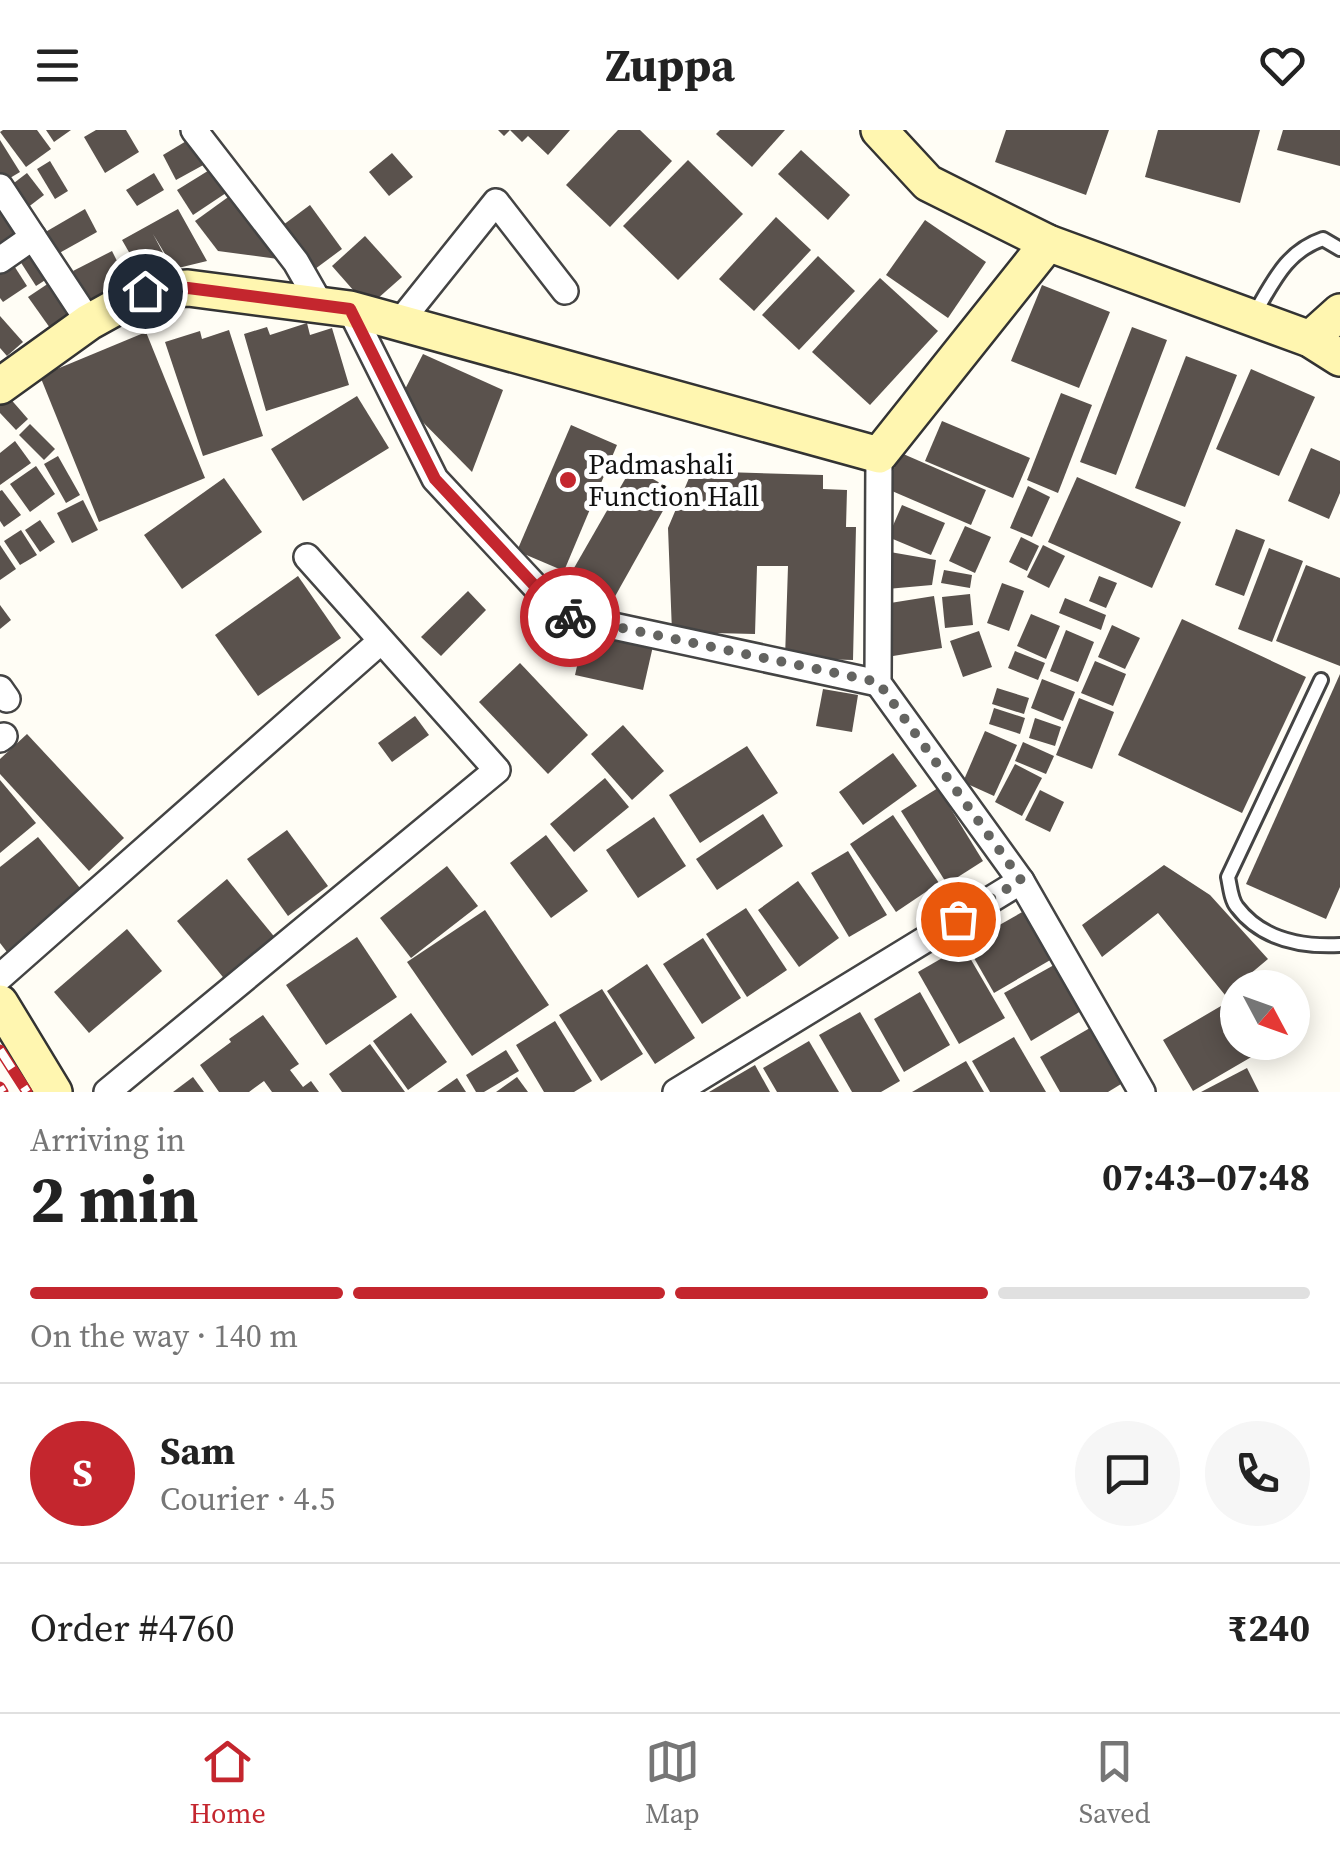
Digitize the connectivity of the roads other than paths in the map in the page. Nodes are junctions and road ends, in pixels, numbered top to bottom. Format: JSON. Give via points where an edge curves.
{"nodes":[{"id":1,"x":194,"y":130,"type":"edge"},
{"id":2,"x":879,"y":130,"type":"edge"},
{"id":3,"x":1,"y":191,"type":"edge"},
{"id":4,"x":33,"y":237,"type":"junction"},
{"id":5,"x":1048,"y":242,"type":"junction"},
{"id":6,"x":1340,"y":249,"type":"edge"},
{"id":7,"x":0,"y":260,"type":"edge"},
{"id":8,"x":565,"y":291,"type":"dead end"},
{"id":9,"x":335,"y":306,"type":"junction"},
{"id":10,"x":1340,"y":312,"type":"edge"},
{"id":11,"x":1252,"y":318,"type":"junction"},
{"id":12,"x":89,"y":322,"type":"junction"},
{"id":13,"x":398,"y":323,"type":"junction"},
{"id":14,"x":1310,"y":339,"type":"junction"},
{"id":15,"x":1340,"y":358,"type":"edge"},
{"id":16,"x":0,"y":386,"type":"edge"},
{"id":17,"x":879,"y":455,"type":"junction"},
{"id":18,"x":307,"y":557,"type":"dead end"},
{"id":19,"x":381,"y":640,"type":"junction"},
{"id":20,"x":1321,"y":680,"type":"dead end"},
{"id":21,"x":878,"y":682,"type":"junction"},
{"id":22,"x":1021,"y":880,"type":"junction"},
{"id":23,"x":1340,"y":945,"type":"edge"},
{"id":24,"x":0,"y":977,"type":"edge"},
{"id":25,"x":0,"y":1003,"type":"edge"},
{"id":26,"x":54,"y":1092,"type":"edge"},
{"id":27,"x":107,"y":1092,"type":"edge"},
{"id":28,"x":676,"y":1092,"type":"edge"},
{"id":29,"x":1142,"y":1092,"type":"edge"}],
"edges":[{"from":1,"to":9,"type":"street"},
{"from":2,"to":5,"type":"street","via":[[928,183]]},
{"from":3,"to":4,"type":"street"},
{"from":4,"to":7,"type":"street"},
{"from":4,"to":12,"type":"street"},
{"from":5,"to":11,"type":"street"},
{"from":5,"to":17,"type":"street"},
{"from":6,"to":11,"type":"lane","via":[[1323,238],[1294,254]]},
{"from":8,"to":13,"type":"street","via":[[496,202]]},
{"from":9,"to":12,"type":"street","via":[[188,288],[145,291]]},
{"from":9,"to":13,"type":"street"},
{"from":9,"to":21,"type":"street","via":[[435,479],[562,615]]},
{"from":10,"to":14,"type":"street"},
{"from":11,"to":14,"type":"street"},
{"from":12,"to":16,"type":"street"},
{"from":13,"to":17,"type":"street"},
{"from":14,"to":15,"type":"street"},
{"from":17,"to":21,"type":"street"},
{"from":18,"to":19,"type":"street"},
{"from":19,"to":24,"type":"street"},
{"from":19,"to":27,"type":"street","via":[[496,770]]},
{"from":20,"to":23,"type":"lane","via":[[1228,876],[1234,905],[1260,928],[1287,941]]},
{"from":21,"to":22,"type":"street"},
{"from":22,"to":28,"type":"street"},
{"from":22,"to":29,"type":"street"},
{"from":25,"to":26,"type":"street"}]}
